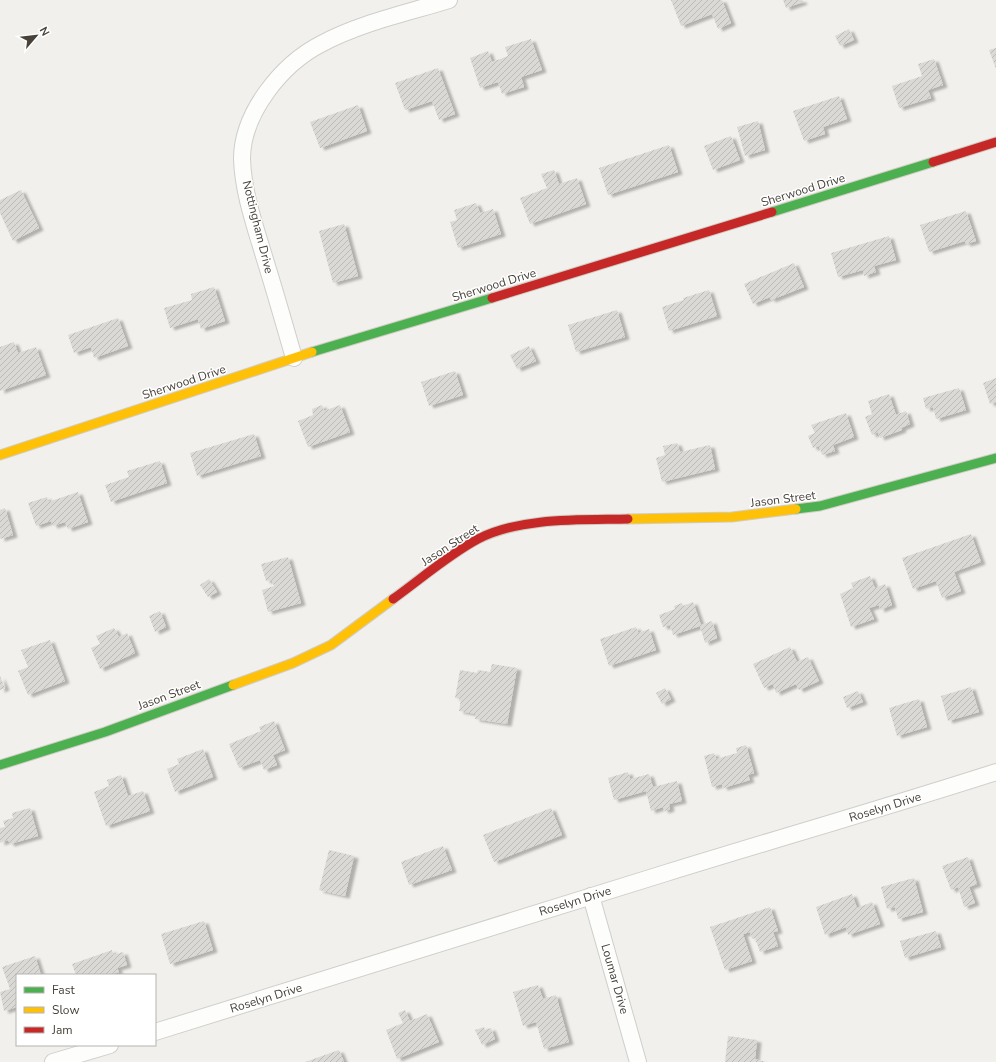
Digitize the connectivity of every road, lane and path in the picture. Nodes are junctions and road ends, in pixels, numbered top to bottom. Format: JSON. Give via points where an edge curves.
{"nodes":[{"id":1,"x":449,"y":0,"type":"edge"},
{"id":2,"x":996,"y":142,"type":"edge"},
{"id":3,"x":294,"y":358,"type":"junction"},
{"id":4,"x":0,"y":454,"type":"edge"},
{"id":5,"x":996,"y":458,"type":"edge"},
{"id":6,"x":0,"y":765,"type":"edge"},
{"id":7,"x":996,"y":772,"type":"edge"},
{"id":8,"x":591,"y":896,"type":"junction"},
{"id":9,"x":156,"y":1032,"type":"edge"},
{"id":10,"x":103,"y":1052,"type":"edge"},
{"id":11,"x":53,"y":1062,"type":"edge"},
{"id":12,"x":638,"y":1062,"type":"edge"}],
"edges":[{"from":1,"to":3,"type":"street","name":"Nottingham Drive","via":[[351,30],[320,44],[294,61],[274,81],[257,107],[244,143],[242,158],[245,184]]},
{"from":2,"to":3,"type":"street","name":"Sherwood Drive"},
{"from":3,"to":4,"type":"street","name":"Sherwood Drive"},
{"from":5,"to":6,"type":"street","name":"Jason Street","via":[[836,502],[778,512],[732,517],[573,520],[522,525],[501,530],[478,539],[455,554],[348,633],[314,654],[105,732]]},
{"from":7,"to":8,"type":"street","name":"Roselyn Drive"},
{"from":8,"to":9,"type":"street","name":"Roselyn Drive"},
{"from":8,"to":12,"type":"street","name":"Loumar Drive"},
{"from":10,"to":11,"type":"street"}]}
